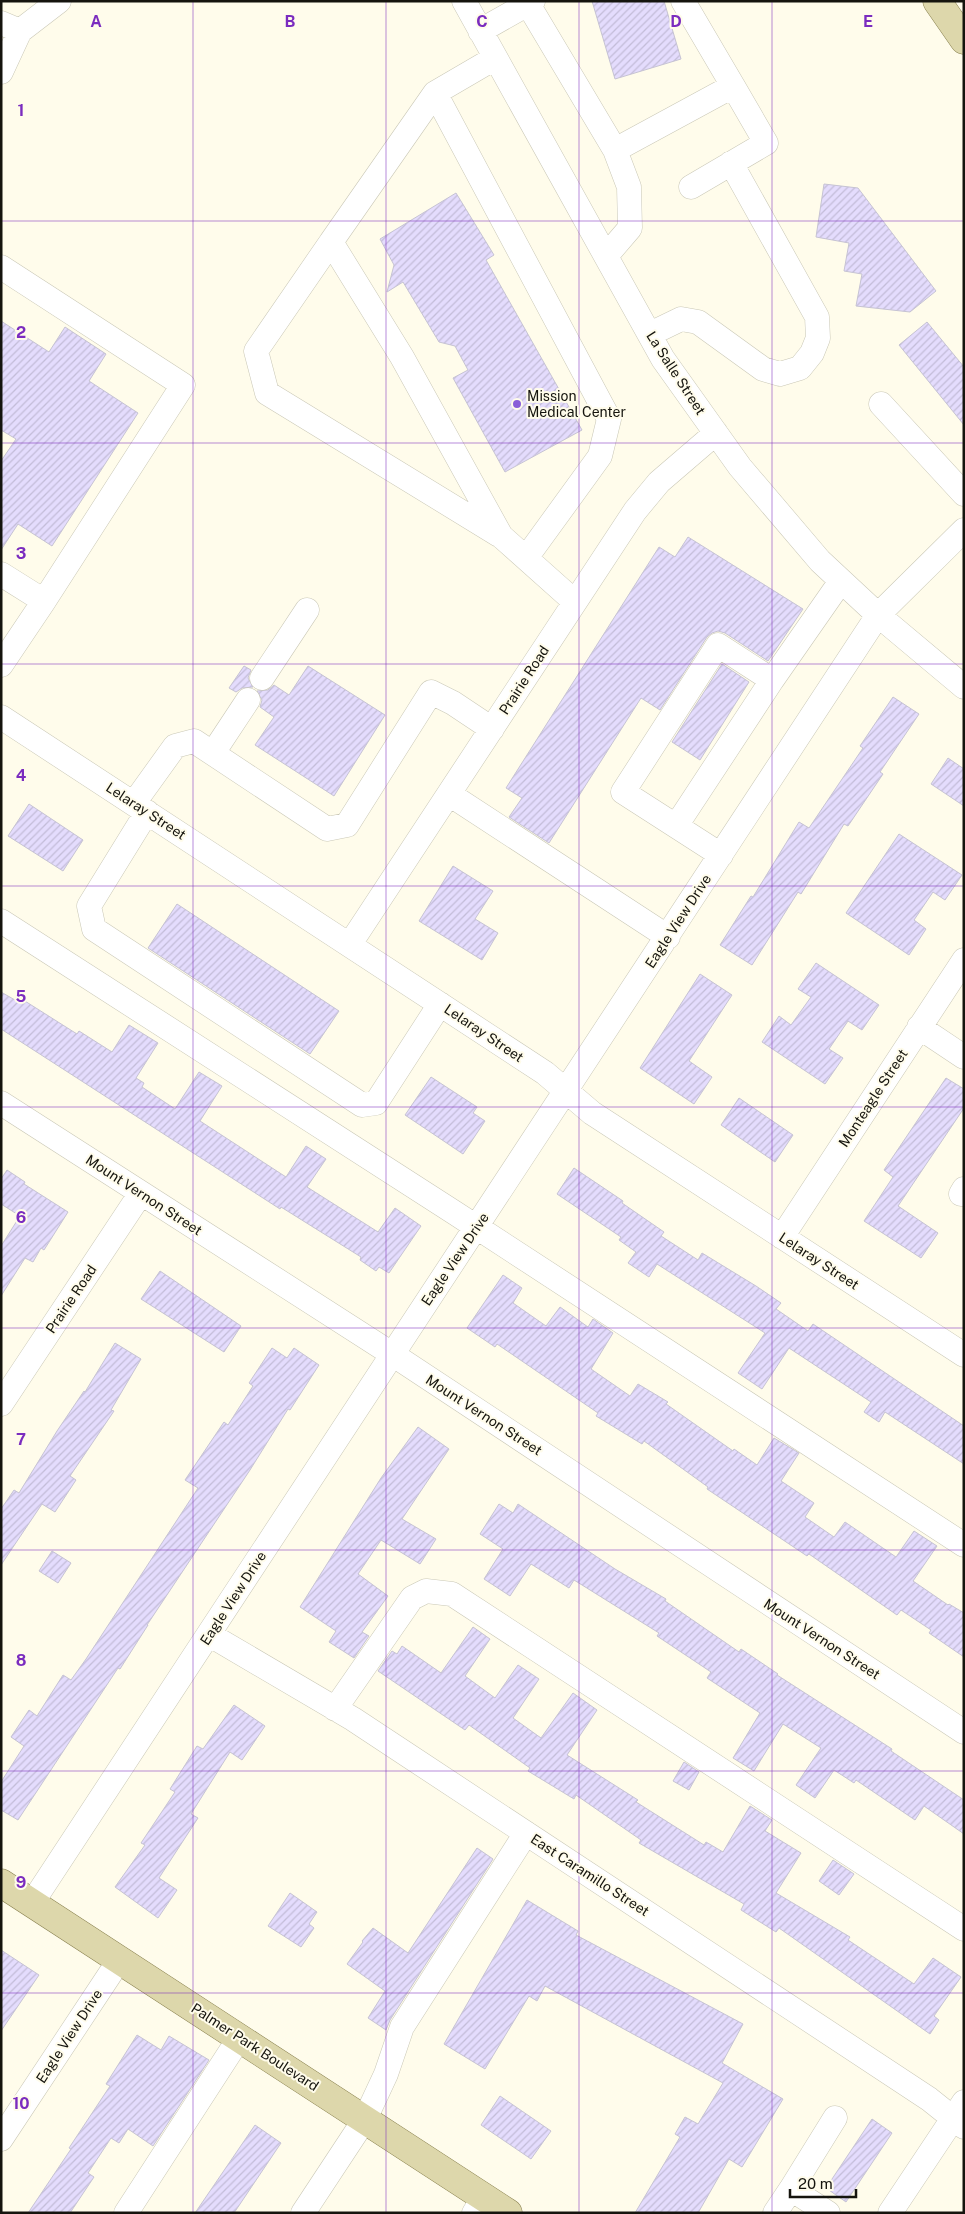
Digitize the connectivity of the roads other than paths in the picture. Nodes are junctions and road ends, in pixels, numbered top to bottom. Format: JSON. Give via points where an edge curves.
{"nodes":[{"id":1,"x":59,"y":1,"type":"edge"},
{"id":2,"x":464,"y":1,"type":"edge"},
{"id":3,"x":683,"y":1,"type":"edge"},
{"id":4,"x":937,"y":1,"type":"edge"},
{"id":5,"x":530,"y":3,"type":"edge"},
{"id":6,"x":11,"y":27,"type":"edge"},
{"id":7,"x":480,"y":30,"type":"junction"},
{"id":8,"x":964,"y":40,"type":"edge"},
{"id":9,"x":495,"y":58,"type":"junction"},
{"id":10,"x":1,"y":72,"type":"edge"},
{"id":11,"x":733,"y":86,"type":"junction"},
{"id":12,"x":435,"y":93,"type":"junction"},
{"id":13,"x":615,"y":150,"type":"junction"},
{"id":14,"x":731,"y":163,"type":"junction"},
{"id":15,"x":691,"y":187,"type":"dead end"},
{"id":16,"x":331,"y":242,"type":"junction"},
{"id":17,"x":606,"y":256,"type":"junction"},
{"id":18,"x":1,"y":268,"type":"edge"},
{"id":19,"x":650,"y":334,"type":"junction"},
{"id":20,"x":881,"y":404,"type":"dead end"},
{"id":21,"x":716,"y":433,"type":"junction"},
{"id":22,"x":964,"y":494,"type":"edge"},
{"id":23,"x":964,"y":530,"type":"edge"},
{"id":24,"x":501,"y":536,"type":"junction"},
{"id":25,"x":526,"y":558,"type":"junction"},
{"id":26,"x":1,"y":574,"type":"edge"},
{"id":27,"x":841,"y":580,"type":"junction"},
{"id":28,"x":44,"y":602,"type":"junction"},
{"id":29,"x":575,"y":602,"type":"junction"},
{"id":30,"x":307,"y":610,"type":"dead end"},
{"id":31,"x":878,"y":615,"type":"junction"},
{"id":32,"x":1,"y":666,"type":"edge"},
{"id":33,"x":262,"y":678,"type":"dead end"},
{"id":34,"x":772,"y":680,"type":"junction"},
{"id":35,"x":964,"y":687,"type":"edge"},
{"id":36,"x":248,"y":700,"type":"dead end"},
{"id":37,"x":1,"y":717,"type":"edge"},
{"id":38,"x":492,"y":729,"type":"junction"},
{"id":39,"x":213,"y":754,"type":"junction"},
{"id":40,"x":449,"y":794,"type":"junction"},
{"id":41,"x":140,"y":807,"type":"junction"},
{"id":42,"x":676,"y":826,"type":"junction"},
{"id":43,"x":721,"y":855,"type":"junction"},
{"id":44,"x":1,"y":921,"type":"edge"},
{"id":45,"x":668,"y":937,"type":"junction"},
{"id":46,"x":350,"y":944,"type":"junction"},
{"id":47,"x":964,"y":960,"type":"edge"},
{"id":48,"x":440,"y":1004,"type":"junction"},
{"id":49,"x":920,"y":1027,"type":"junction"},
{"id":50,"x":964,"y":1057,"type":"edge"},
{"id":51,"x":566,"y":1092,"type":"junction"},
{"id":52,"x":1,"y":1103,"type":"edge"},
{"id":53,"x":141,"y":1193,"type":"junction"},
{"id":54,"x":477,"y":1227,"type":"junction"},
{"id":55,"x":782,"y":1237,"type":"junction"},
{"id":56,"x":392,"y":1354,"type":"junction"},
{"id":57,"x":964,"y":1355,"type":"edge"},
{"id":58,"x":1,"y":1404,"type":"edge"},
{"id":59,"x":964,"y":1545,"type":"edge"},
{"id":60,"x":210,"y":1634,"type":"junction"},
{"id":61,"x":335,"y":1709,"type":"junction"},
{"id":62,"x":964,"y":1732,"type":"edge"},
{"id":63,"x":526,"y":1833,"type":"junction"},
{"id":64,"x":1,"y":1883,"type":"edge"},
{"id":65,"x":32,"y":1903,"type":"junction"},
{"id":66,"x":964,"y":1929,"type":"edge"},
{"id":67,"x":120,"y":1959,"type":"junction"},
{"id":68,"x":240,"y":2037,"type":"junction"},
{"id":69,"x":960,"y":2116,"type":"edge"},
{"id":70,"x":835,"y":2118,"type":"dead end"},
{"id":71,"x":365,"y":2119,"type":"junction"},
{"id":72,"x":1,"y":2139,"type":"edge"},
{"id":73,"x":791,"y":2189,"type":"junction"},
{"id":74,"x":479,"y":2205,"type":"edge"},
{"id":75,"x":126,"y":2213,"type":"edge"},
{"id":76,"x":303,"y":2213,"type":"edge"},
{"id":77,"x":508,"y":2213,"type":"edge"},
{"id":78,"x":775,"y":2213,"type":"edge"},
{"id":79,"x":828,"y":2213,"type":"edge"},
{"id":80,"x":890,"y":2213,"type":"edge"}],
"edges":[{"from":1,"to":6,"type":"street"},
{"from":2,"to":7,"type":"street","name":"La Salle Street"},
{"from":3,"to":11,"type":"street"},
{"from":4,"to":8,"type":"main road"},
{"from":5,"to":7,"type":"street"},
{"from":5,"to":13,"type":"street"},
{"from":6,"to":10,"type":"street"},
{"from":7,"to":9,"type":"street","name":"La Salle Street"},
{"from":9,"to":12,"type":"street"},
{"from":9,"to":17,"type":"street","name":"La Salle Street"},
{"from":11,"to":13,"type":"street"},
{"from":11,"to":14,"type":"street","via":[[766,143]]},
{"from":12,"to":16,"type":"street"},
{"from":12,"to":25,"type":"street","via":[[609,419],[600,456]]},
{"from":13,"to":17,"type":"street","via":[[629,187],[630,228]]},
{"from":14,"to":15,"type":"street"},
{"from":14,"to":19,"type":"street","via":[[817,317],[818,338],[812,352],[800,368],[780,374],[763,368],[698,322],[680,319]]},
{"from":16,"to":24,"type":"street","via":[[402,358]]},
{"from":16,"to":24,"type":"street","via":[[256,351],[267,393]]},
{"from":17,"to":19,"type":"street","name":"La Salle Street"},
{"from":18,"to":28,"type":"street","via":[[183,385]]},
{"from":19,"to":21,"type":"street","name":"La Salle Street","via":[[663,359]]},
{"from":20,"to":22,"type":"street"},
{"from":21,"to":27,"type":"street","name":"La Salle Street","via":[[740,467],[820,561]]},
{"from":21,"to":29,"type":"street","name":"Prairie Road","via":[[659,482]]},
{"from":23,"to":31,"type":"street","name":"Eagle View Drive"},
{"from":24,"to":25,"type":"street"},
{"from":25,"to":29,"type":"street"},
{"from":26,"to":28,"type":"street"},
{"from":27,"to":31,"type":"street","name":"La Salle Street"},
{"from":27,"to":34,"type":"street"},
{"from":28,"to":32,"type":"street"},
{"from":29,"to":38,"type":"street","name":"Prairie Road"},
{"from":30,"to":33,"type":"street"},
{"from":31,"to":35,"type":"street","name":"La Salle Street"},
{"from":31,"to":43,"type":"street","name":"Eagle View Drive"},
{"from":34,"to":42,"type":"street"},
{"from":34,"to":42,"type":"street","via":[[718,645],[623,792]]},
{"from":36,"to":39,"type":"street"},
{"from":37,"to":41,"type":"street","name":"Lelaray Street"},
{"from":38,"to":39,"type":"street","via":[[454,703],[431,692],[347,825],[327,829]]},
{"from":38,"to":40,"type":"street","name":"Prairie Road"},
{"from":39,"to":41,"type":"street","via":[[194,741],[175,746]]},
{"from":40,"to":45,"type":"street"},
{"from":40,"to":46,"type":"street","name":"Prairie Road"},
{"from":41,"to":46,"type":"street","name":"Lelaray Street"},
{"from":41,"to":48,"type":"street","via":[[89,906],[94,929],[362,1105],[376,1102]]},
{"from":42,"to":43,"type":"street"},
{"from":43,"to":45,"type":"street","name":"Eagle View Drive"},
{"from":44,"to":54,"type":"street"},
{"from":45,"to":51,"type":"street","name":"Eagle View Drive"},
{"from":46,"to":48,"type":"street","name":"Lelaray Street"},
{"from":47,"to":49,"type":"street","name":"Monteagle Street"},
{"from":48,"to":51,"type":"street","name":"Lelaray Street","via":[[545,1073]]},
{"from":49,"to":50,"type":"street"},
{"from":49,"to":55,"type":"street","name":"Monteagle Street"},
{"from":51,"to":54,"type":"street","name":"Eagle View Drive"},
{"from":51,"to":55,"type":"street","name":"Lelaray Street","via":[[592,1113]]},
{"from":52,"to":53,"type":"street","name":"Mount Vernon Street"},
{"from":53,"to":56,"type":"street","name":"Mount Vernon Street"},
{"from":53,"to":58,"type":"street","name":"Prairie Road"},
{"from":54,"to":56,"type":"street","name":"Eagle View Drive"},
{"from":54,"to":59,"type":"street"},
{"from":55,"to":57,"type":"street","name":"Lelaray Street"},
{"from":56,"to":60,"type":"street","name":"Eagle View Drive"},
{"from":56,"to":62,"type":"street","name":"Mount Vernon Street"},
{"from":60,"to":61,"type":"street","name":"East Caramillo Street"},
{"from":60,"to":65,"type":"street","name":"Eagle View Drive"},
{"from":61,"to":63,"type":"street","name":"East Caramillo Street"},
{"from":61,"to":66,"type":"street","via":[[412,1598],[426,1591],[452,1594]]},
{"from":63,"to":69,"type":"street","name":"East Caramillo Street","via":[[929,2099]]},
{"from":63,"to":71,"type":"street","via":[[402,2027],[386,2074]]},
{"from":64,"to":65,"type":"main road","name":"Palmer Park Boulevard"},
{"from":65,"to":67,"type":"main road","name":"Palmer Park Boulevard"},
{"from":67,"to":68,"type":"main road","name":"Palmer Park Boulevard"},
{"from":67,"to":72,"type":"street","name":"Eagle View Drive"},
{"from":68,"to":71,"type":"main road","name":"Palmer Park Boulevard"},
{"from":68,"to":75,"type":"street"},
{"from":69,"to":80,"type":"street"},
{"from":70,"to":73,"type":"street"},
{"from":71,"to":74,"type":"main road","name":"Palmer Park Boulevard"},
{"from":71,"to":76,"type":"street"},
{"from":73,"to":78,"type":"street"},
{"from":73,"to":79,"type":"street"},
{"from":74,"to":77,"type":"main road","name":"Palmer Park Boulevard"}]}
